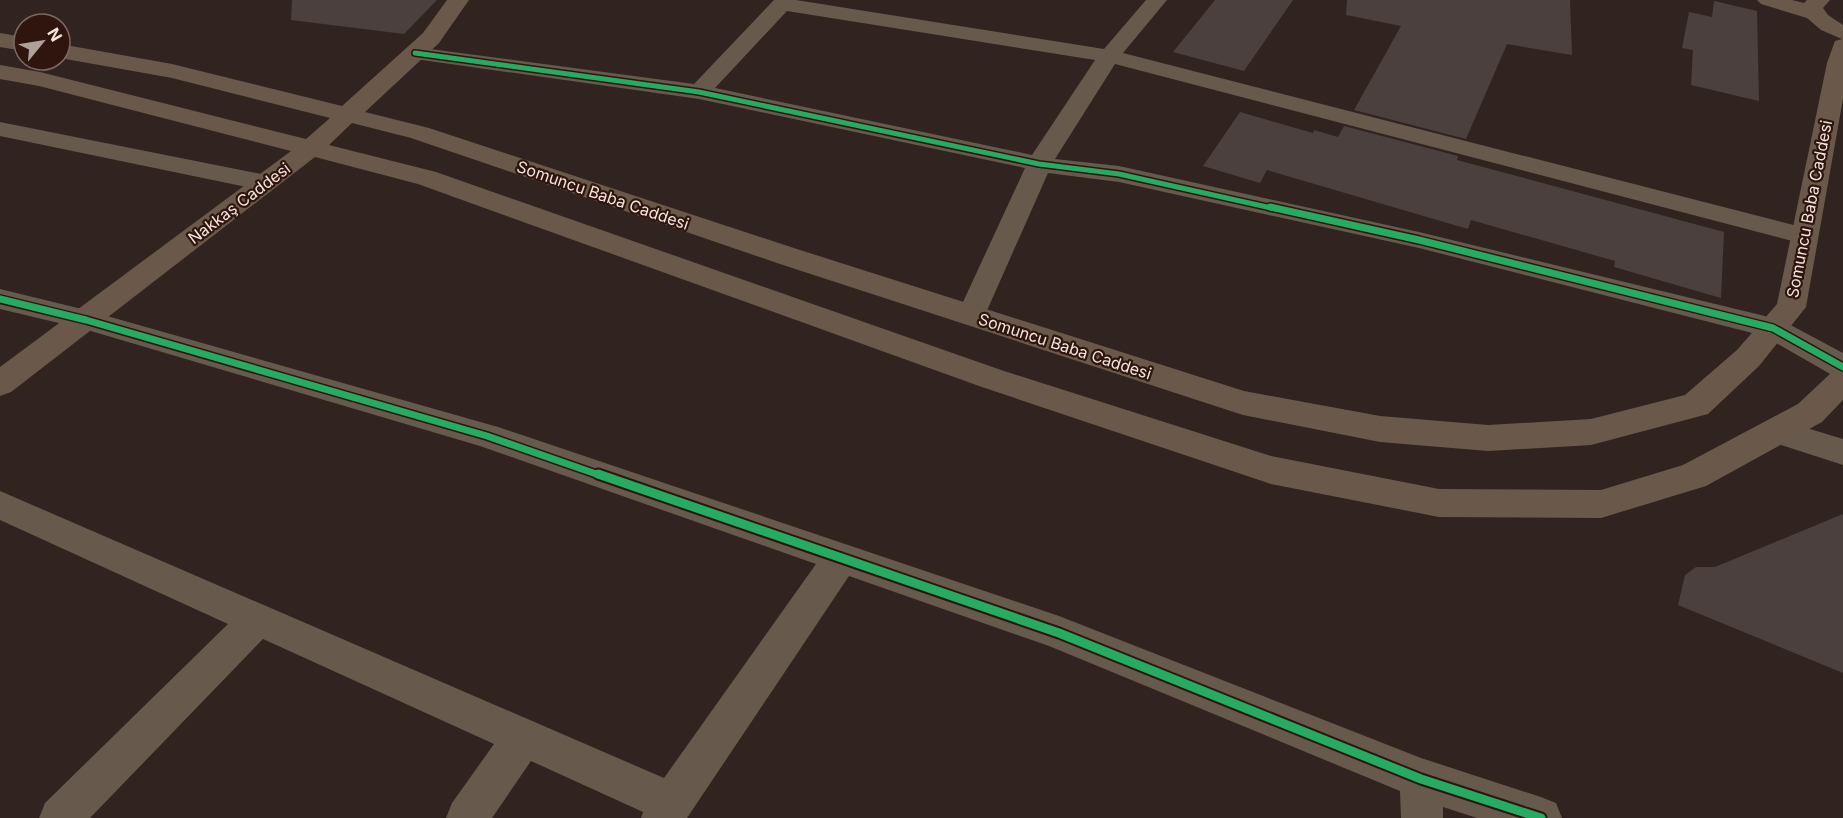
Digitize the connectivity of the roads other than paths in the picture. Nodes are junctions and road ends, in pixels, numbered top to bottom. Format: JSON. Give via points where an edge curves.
{"nodes":[{"id":1,"x":458,"y":0,"type":"edge"},
{"id":2,"x":1157,"y":0,"type":"edge"},
{"id":3,"x":1768,"y":0,"type":"edge"},
{"id":4,"x":784,"y":2,"type":"edge"},
{"id":5,"x":1816,"y":7,"type":"edge"},
{"id":6,"x":1843,"y":33,"type":"edge"},
{"id":7,"x":1843,"y":46,"type":"edge"},
{"id":8,"x":72,"y":53,"type":"edge"},
{"id":9,"x":415,"y":53,"type":"junction"},
{"id":10,"x":1108,"y":56,"type":"junction"},
{"id":11,"x":0,"y":72,"type":"edge"},
{"id":12,"x":699,"y":92,"type":"junction"},
{"id":13,"x":348,"y":115,"type":"junction"},
{"id":14,"x":0,"y":129,"type":"edge"},
{"id":15,"x":311,"y":148,"type":"junction"},
{"id":16,"x":1039,"y":164,"type":"junction"},
{"id":17,"x":266,"y":183,"type":"junction"},
{"id":18,"x":1804,"y":236,"type":"junction"},
{"id":19,"x":0,"y":299,"type":"edge"},
{"id":20,"x":971,"y":315,"type":"junction"},
{"id":21,"x":86,"y":320,"type":"junction"},
{"id":22,"x":1773,"y":327,"type":"junction"},
{"id":23,"x":1843,"y":367,"type":"edge"},
{"id":24,"x":1843,"y":380,"type":"edge"},
{"id":25,"x":0,"y":384,"type":"edge"},
{"id":26,"x":1778,"y":431,"type":"junction"},
{"id":27,"x":1843,"y":452,"type":"edge"},
{"id":28,"x":0,"y":505,"type":"edge"},
{"id":29,"x":841,"y":558,"type":"junction"},
{"id":30,"x":258,"y":619,"type":"junction"},
{"id":31,"x":524,"y":737,"type":"junction"},
{"id":32,"x":1421,"y":799,"type":"edge"},
{"id":33,"x":667,"y":811,"type":"edge"},
{"id":34,"x":60,"y":818,"type":"edge"},
{"id":35,"x":467,"y":818,"type":"edge"},
{"id":36,"x":1541,"y":818,"type":"edge"}],
"edges":[{"from":1,"to":9,"type":"main road","name":"Nakkaş Caddesi"},
{"from":2,"to":10,"type":"street"},
{"from":3,"to":5,"type":"main road"},
{"from":4,"to":10,"type":"street"},
{"from":4,"to":12,"type":"street"},
{"from":5,"to":6,"type":"main road","via":[[1821,21]]},
{"from":7,"to":18,"type":"main road","name":"Somuncu Baba Caddesi"},
{"from":8,"to":13,"type":"main road","name":"Somuncu Baba Caddesi","via":[[172,71]]},
{"from":9,"to":12,"type":"street"},
{"from":9,"to":13,"type":"main road","name":"Nakkaş Caddesi"},
{"from":10,"to":16,"type":"street"},
{"from":10,"to":18,"type":"street"},
{"from":11,"to":15,"type":"main road"},
{"from":12,"to":16,"type":"street"},
{"from":13,"to":15,"type":"main road","name":"Nakkaş Caddesi"},
{"from":13,"to":20,"type":"main road","name":"Somuncu Baba Caddesi","via":[[420,133]]},
{"from":14,"to":17,"type":"street"},
{"from":15,"to":17,"type":"main road","name":"Nakkaş Caddesi"},
{"from":15,"to":26,"type":"main road","via":[[427,178],[990,378],[1271,470],[1439,503],[1601,504],[1694,476]]},
{"from":16,"to":20,"type":"street"},
{"from":16,"to":22,"type":"street","via":[[1119,174],[1419,240]]},
{"from":17,"to":21,"type":"main road","name":"Nakkaş Caddesi"},
{"from":18,"to":22,"type":"main road","name":"Somuncu Baba Caddesi","via":[[1791,307]]},
{"from":19,"to":21,"type":"street"},
{"from":20,"to":22,"type":"main road","name":"Somuncu Baba Caddesi","via":[[1243,403],[1380,429],[1488,438],[1591,432],[1695,405],[1748,358]]},
{"from":21,"to":25,"type":"main road","name":"Nakkaş Caddesi"},
{"from":21,"to":29,"type":"street","via":[[487,436]]},
{"from":22,"to":23,"type":"street"},
{"from":24,"to":26,"type":"main road","via":[[1810,413]]},
{"from":26,"to":27,"type":"street"},
{"from":28,"to":30,"type":"street"},
{"from":29,"to":32,"type":"street","via":[[1059,633]]},
{"from":29,"to":33,"type":"street"},
{"from":30,"to":31,"type":"street"},
{"from":30,"to":34,"type":"street"},
{"from":31,"to":33,"type":"street"},
{"from":31,"to":35,"type":"street"},
{"from":32,"to":36,"type":"street"}]}
